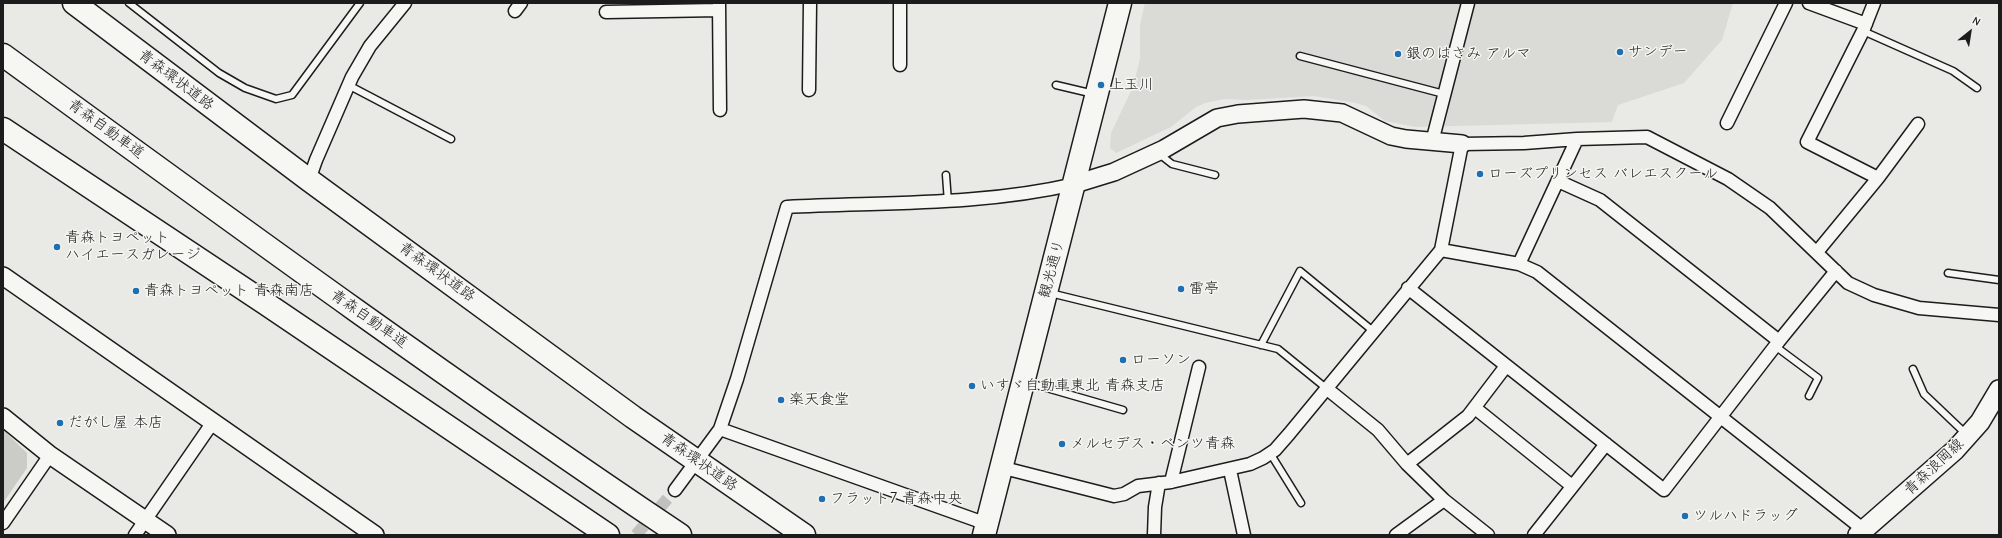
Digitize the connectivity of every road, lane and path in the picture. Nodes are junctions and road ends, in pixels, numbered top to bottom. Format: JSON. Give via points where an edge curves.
{"nodes":[{"id":1,"x":74,"y":3,"type":"edge"},
{"id":2,"x":129,"y":3,"type":"edge"},
{"id":3,"x":360,"y":3,"type":"edge"},
{"id":4,"x":405,"y":3,"type":"edge"},
{"id":5,"x":810,"y":3,"type":"edge"},
{"id":6,"x":900,"y":3,"type":"edge"},
{"id":7,"x":1120,"y":3,"type":"edge"},
{"id":8,"x":1468,"y":3,"type":"edge"},
{"id":9,"x":1786,"y":3,"type":"edge"},
{"id":10,"x":1809,"y":3,"type":"edge"},
{"id":11,"x":1874,"y":3,"type":"edge"},
{"id":12,"x":719,"y":6,"type":"edge"},
{"id":13,"x":606,"y":12,"type":"dead end"},
{"id":14,"x":1864,"y":27,"type":"junction"},
{"id":15,"x":3,"y":55,"type":"edge"},
{"id":16,"x":1300,"y":56,"type":"dead end"},
{"id":17,"x":900,"y":65,"type":"dead end"},
{"id":18,"x":1056,"y":85,"type":"dead end"},
{"id":19,"x":350,"y":86,"type":"junction"},
{"id":20,"x":1977,"y":88,"type":"dead end"},
{"id":21,"x":809,"y":90,"type":"dead end"},
{"id":22,"x":1444,"y":94,"type":"junction"},
{"id":23,"x":1097,"y":95,"type":"junction"},
{"id":24,"x":720,"y":110,"type":"dead end"},
{"id":25,"x":1727,"y":123,"type":"dead end"},
{"id":26,"x":1918,"y":124,"type":"dead end"},
{"id":27,"x":3,"y":129,"type":"edge"},
{"id":28,"x":1577,"y":138,"type":"junction"},
{"id":29,"x":451,"y":139,"type":"dead end"},
{"id":30,"x":1432,"y":142,"type":"junction"},
{"id":31,"x":1462,"y":144,"type":"junction"},
{"id":32,"x":1157,"y":152,"type":"junction"},
{"id":33,"x":946,"y":175,"type":"dead end"},
{"id":34,"x":1215,"y":175,"type":"dead end"},
{"id":35,"x":1878,"y":178,"type":"junction"},
{"id":36,"x":309,"y":180,"type":"junction"},
{"id":37,"x":1558,"y":181,"type":"junction"},
{"id":38,"x":1075,"y":184,"type":"junction"},
{"id":39,"x":948,"y":202,"type":"junction"},
{"id":40,"x":1441,"y":250,"type":"junction"},
{"id":41,"x":1817,"y":252,"type":"junction"},
{"id":42,"x":1519,"y":264,"type":"junction"},
{"id":43,"x":1836,"y":271,"type":"junction"},
{"id":44,"x":1948,"y":273,"type":"dead end"},
{"id":45,"x":3,"y":276,"type":"edge"},
{"id":46,"x":1999,"y":280,"type":"edge"},
{"id":47,"x":1408,"y":288,"type":"junction"},
{"id":48,"x":1046,"y":292,"type":"junction"},
{"id":49,"x":1999,"y":315,"type":"edge"},
{"id":50,"x":1373,"y":331,"type":"junction"},
{"id":51,"x":1777,"y":344,"type":"junction"},
{"id":52,"x":1261,"y":345,"type":"junction"},
{"id":53,"x":1506,"y":366,"type":"junction"},
{"id":54,"x":1199,"y":367,"type":"dead end"},
{"id":55,"x":1913,"y":369,"type":"dead end"},
{"id":56,"x":1023,"y":382,"type":"junction"},
{"id":57,"x":1326,"y":388,"type":"junction"},
{"id":58,"x":1999,"y":390,"type":"edge"},
{"id":59,"x":1809,"y":396,"type":"dead end"},
{"id":60,"x":1474,"y":408,"type":"junction"},
{"id":61,"x":1123,"y":410,"type":"dead end"},
{"id":62,"x":3,"y":416,"type":"edge"},
{"id":63,"x":1720,"y":417,"type":"junction"},
{"id":64,"x":213,"y":422,"type":"junction"},
{"id":65,"x":720,"y":429,"type":"junction"},
{"id":66,"x":1968,"y":436,"type":"junction"},
{"id":67,"x":1606,"y":444,"type":"junction"},
{"id":68,"x":1270,"y":453,"type":"junction"},
{"id":69,"x":50,"y":455,"type":"junction"},
{"id":70,"x":697,"y":461,"type":"junction"},
{"id":71,"x":1407,"y":464,"type":"junction"},
{"id":72,"x":1000,"y":467,"type":"junction"},
{"id":73,"x":1230,"y":470,"type":"junction"},
{"id":74,"x":1165,"y":482,"type":"junction"},
{"id":75,"x":1572,"y":486,"type":"junction"},
{"id":76,"x":675,"y":490,"type":"tunnel mouth"},
{"id":77,"x":1444,"y":500,"type":"junction"},
{"id":78,"x":1301,"y":503,"type":"dead end"},
{"id":79,"x":146,"y":520,"type":"junction"},
{"id":80,"x":3,"y":522,"type":"edge"},
{"id":81,"x":985,"y":530,"type":"edge"},
{"id":82,"x":1861,"y":533,"type":"edge"},
{"id":83,"x":372,"y":534,"type":"edge"},
{"id":84,"x":135,"y":535,"type":"edge"},
{"id":85,"x":167,"y":535,"type":"edge"},
{"id":86,"x":608,"y":535,"type":"edge"},
{"id":87,"x":680,"y":535,"type":"edge"},
{"id":88,"x":804,"y":535,"type":"edge"},
{"id":89,"x":1154,"y":535,"type":"edge"},
{"id":90,"x":1244,"y":535,"type":"edge"},
{"id":91,"x":1396,"y":535,"type":"edge"},
{"id":92,"x":1488,"y":535,"type":"edge"},
{"id":93,"x":1534,"y":535,"type":"edge"}],
"edges":[{"from":1,"to":36,"type":"highway","name":"青森環状道路"},
{"from":2,"to":3,"type":"lane","via":[[219,73],[245,88],[276,99],[292,95]]},
{"from":4,"to":19,"type":"street","via":[[370,46],[352,77]]},
{"from":5,"to":21,"type":"street"},
{"from":6,"to":17,"type":"street"},
{"from":7,"to":23,"type":"highway","name":"観光通り"},
{"from":8,"to":22,"type":"street"},
{"from":9,"to":25,"type":"street"},
{"from":10,"to":14,"type":"street"},
{"from":11,"to":14,"type":"street"},
{"from":12,"to":13,"type":"street"},
{"from":12,"to":24,"type":"street"},
{"from":14,"to":20,"type":"lane","via":[[1953,71]]},
{"from":14,"to":35,"type":"street","via":[[1807,142]]},
{"from":15,"to":87,"type":"highway","name":"青森自動車道","via":[[256,239]]},
{"from":16,"to":22,"type":"lane"},
{"from":18,"to":23,"type":"lane"},
{"from":19,"to":29,"type":"lane"},
{"from":19,"to":36,"type":"street","via":[[321,147]]},
{"from":22,"to":30,"type":"street"},
{"from":23,"to":38,"type":"highway","name":"観光通り"},
{"from":26,"to":35,"type":"street"},
{"from":27,"to":86,"type":"highway","via":[[265,302]]},
{"from":28,"to":31,"type":"street","via":[[1524,143]]},
{"from":28,"to":37,"type":"street"},
{"from":28,"to":41,"type":"street","via":[[1647,137],[1654,140],[1728,179],[1770,208]]},
{"from":30,"to":31,"type":"street"},
{"from":30,"to":32,"type":"street","via":[[1391,136],[1342,113],[1304,109],[1217,118]]},
{"from":31,"to":40,"type":"street"},
{"from":32,"to":34,"type":"lane","via":[[1172,164]]},
{"from":32,"to":38,"type":"street","via":[[1114,172]]},
{"from":33,"to":39,"type":"lane"},
{"from":35,"to":41,"type":"street"},
{"from":36,"to":70,"type":"highway","name":"青森環状道路"},
{"from":37,"to":42,"type":"street"},
{"from":37,"to":51,"type":"street","via":[[1600,200]]},
{"from":38,"to":39,"type":"street","via":[[1044,191]]},
{"from":38,"to":48,"type":"highway","name":"観光通り"},
{"from":39,"to":65,"type":"street","via":[[787,207]]},
{"from":40,"to":42,"type":"street"},
{"from":40,"to":47,"type":"street"},
{"from":41,"to":43,"type":"street"},
{"from":42,"to":63,"type":"street","via":[[1537,272]]},
{"from":43,"to":49,"type":"street","via":[[1848,283],[1874,295],[1919,308]]},
{"from":43,"to":51,"type":"street"},
{"from":44,"to":46,"type":"lane"},
{"from":45,"to":64,"type":"street"},
{"from":47,"to":50,"type":"street"},
{"from":47,"to":53,"type":"street"},
{"from":48,"to":52,"type":"lane"},
{"from":48,"to":56,"type":"highway","name":"観光通り"},
{"from":50,"to":52,"type":"lane","via":[[1300,271]]},
{"from":50,"to":57,"type":"street"},
{"from":51,"to":59,"type":"lane","via":[[1818,378]]},
{"from":51,"to":63,"type":"street"},
{"from":52,"to":57,"type":"lane","via":[[1278,349]]},
{"from":53,"to":60,"type":"street"},
{"from":53,"to":67,"type":"street"},
{"from":54,"to":74,"type":"street"},
{"from":55,"to":66,"type":"lane","via":[[1924,394]]},
{"from":56,"to":61,"type":"lane"},
{"from":56,"to":72,"type":"highway","name":"観光通り"},
{"from":57,"to":68,"type":"street"},
{"from":57,"to":71,"type":"street","via":[[1378,430]]},
{"from":58,"to":66,"type":"main road","name":"青森浪岡線","via":[[1980,422]]},
{"from":60,"to":71,"type":"street","via":[[1461,423]]},
{"from":60,"to":75,"type":"street"},
{"from":62,"to":69,"type":"street"},
{"from":63,"to":67,"type":"street","via":[[1664,490]]},
{"from":63,"to":82,"type":"street"},
{"from":64,"to":79,"type":"street"},
{"from":64,"to":83,"type":"street"},
{"from":65,"to":70,"type":"street"},
{"from":65,"to":81,"type":"street"},
{"from":66,"to":82,"type":"main road","name":"青森浪岡線"},
{"from":67,"to":75,"type":"street"},
{"from":68,"to":73,"type":"street","via":[[1250,464]]},
{"from":68,"to":78,"type":"lane"},
{"from":69,"to":79,"type":"street"},
{"from":69,"to":80,"type":"street"},
{"from":70,"to":76,"type":"street"},
{"from":70,"to":88,"type":"highway","name":"青森環状道路"},
{"from":71,"to":77,"type":"street"},
{"from":72,"to":74,"type":"street","via":[[1114,496],[1138,486]]},
{"from":72,"to":81,"type":"highway","name":"観光通り"},
{"from":73,"to":74,"type":"street"},
{"from":73,"to":90,"type":"street"},
{"from":74,"to":89,"type":"street","via":[[1155,507]]},
{"from":75,"to":93,"type":"street"},
{"from":77,"to":91,"type":"street"},
{"from":77,"to":92,"type":"street"},
{"from":79,"to":84,"type":"street"},
{"from":79,"to":85,"type":"street"}]}
